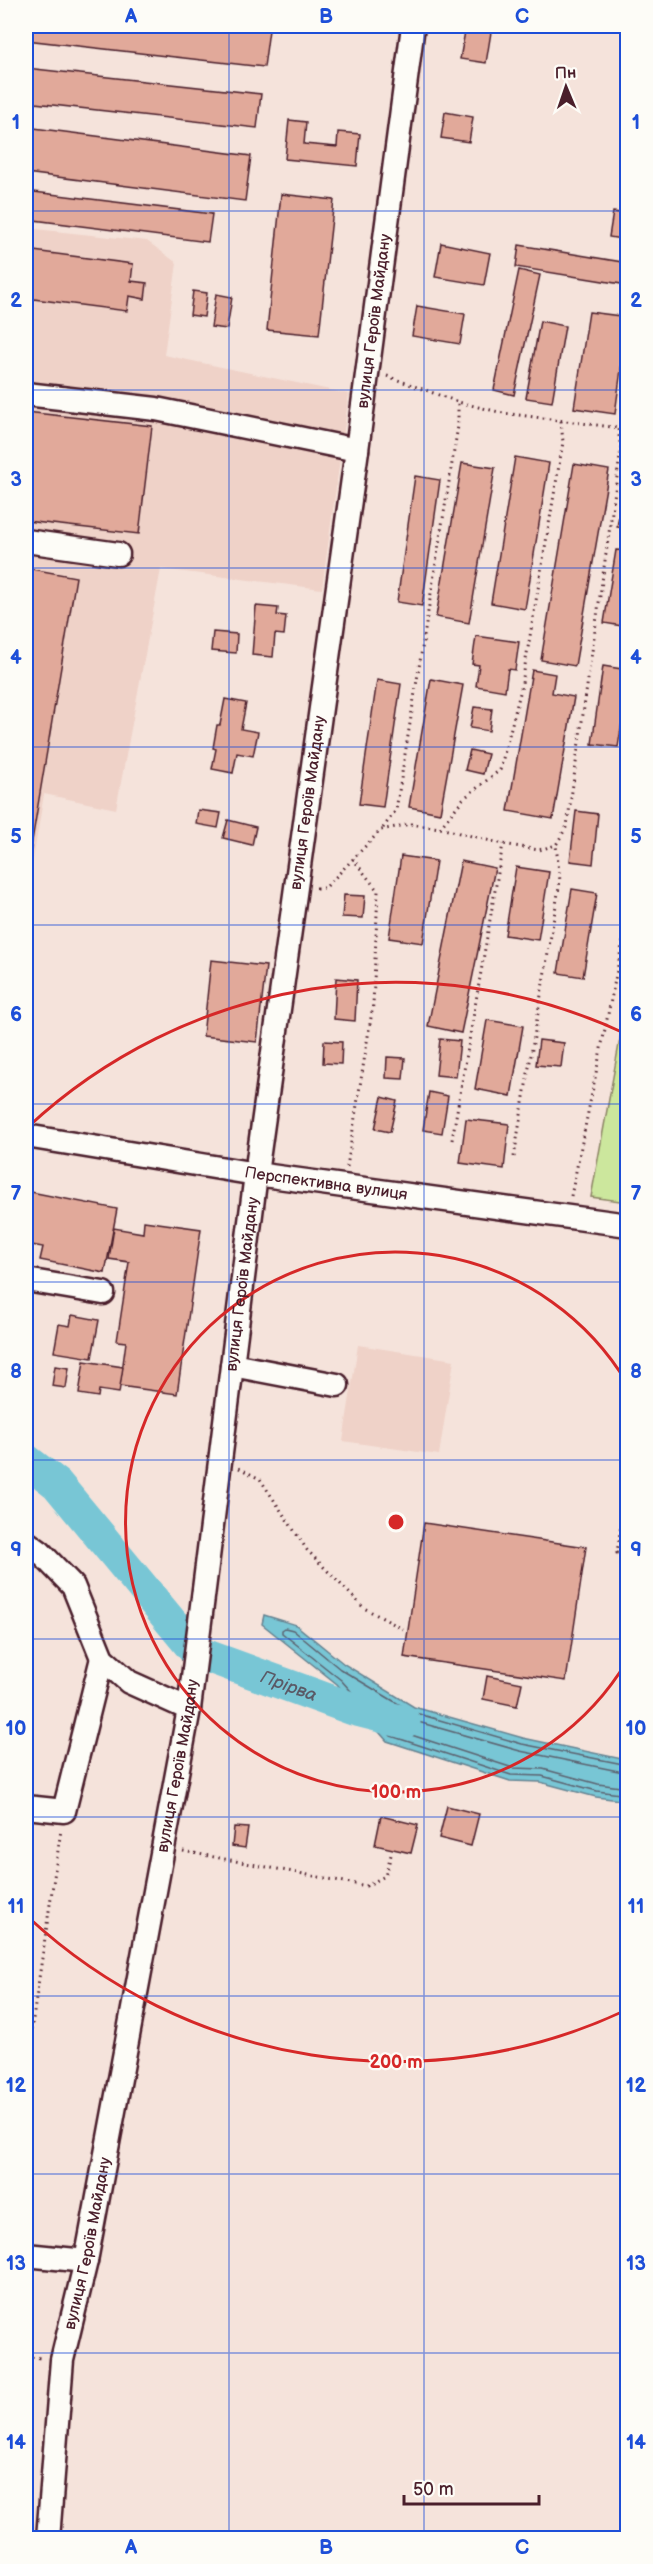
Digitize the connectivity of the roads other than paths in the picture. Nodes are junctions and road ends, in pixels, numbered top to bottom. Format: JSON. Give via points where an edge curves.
{"nodes":[{"id":1,"x":413,"y":26,"type":"edge"},
{"id":2,"x":26,"y":394,"type":"edge"},
{"id":3,"x":357,"y":450,"type":"junction"},
{"id":4,"x":26,"y":541,"type":"edge"},
{"id":5,"x":118,"y":554,"type":"dead end"},
{"id":6,"x":26,"y":1136,"type":"edge"},
{"id":7,"x":256,"y":1174,"type":"junction"},
{"id":8,"x":627,"y":1225,"type":"edge"},
{"id":9,"x":26,"y":1280,"type":"edge"},
{"id":10,"x":103,"y":1293,"type":"dead end"},
{"id":11,"x":232,"y":1365,"type":"junction"},
{"id":12,"x":337,"y":1385,"type":"dead end"},
{"id":13,"x":26,"y":1542,"type":"edge"},
{"id":14,"x":102,"y":1658,"type":"junction"},
{"id":15,"x":189,"y":1709,"type":"junction"},
{"id":16,"x":26,"y":1807,"type":"edge"},
{"id":17,"x":26,"y":2255,"type":"edge"},
{"id":18,"x":86,"y":2261,"type":"junction"},
{"id":19,"x":48,"y":2538,"type":"edge"}],
"edges":[{"from":1,"to":3,"type":"street","name":"вулиця Героїв Майдану"},
{"from":2,"to":3,"type":"street","via":[[156,409]]},
{"from":3,"to":7,"type":"street","name":"вулиця Героїв Майдану"},
{"from":4,"to":5,"type":"street"},
{"from":6,"to":7,"type":"street","name":"Перспективна вулиця"},
{"from":7,"to":8,"type":"street","name":"Перспективна вулиця"},
{"from":7,"to":11,"type":"street","name":"вулиця Героїв Майдану"},
{"from":9,"to":10,"type":"street"},
{"from":11,"to":12,"type":"street"},
{"from":11,"to":15,"type":"street","name":"вулиця Героїв Майдану"},
{"from":13,"to":14,"type":"street","via":[[72,1586]]},
{"from":14,"to":15,"type":"street","via":[[129,1682]]},
{"from":14,"to":16,"type":"street","via":[[64,1811]]},
{"from":15,"to":18,"type":"street","name":"вулиця Героїв Майдану"},
{"from":17,"to":18,"type":"street"},
{"from":18,"to":19,"type":"street","name":"вулиця Героїв Майдану","via":[[62,2360]]}]}
